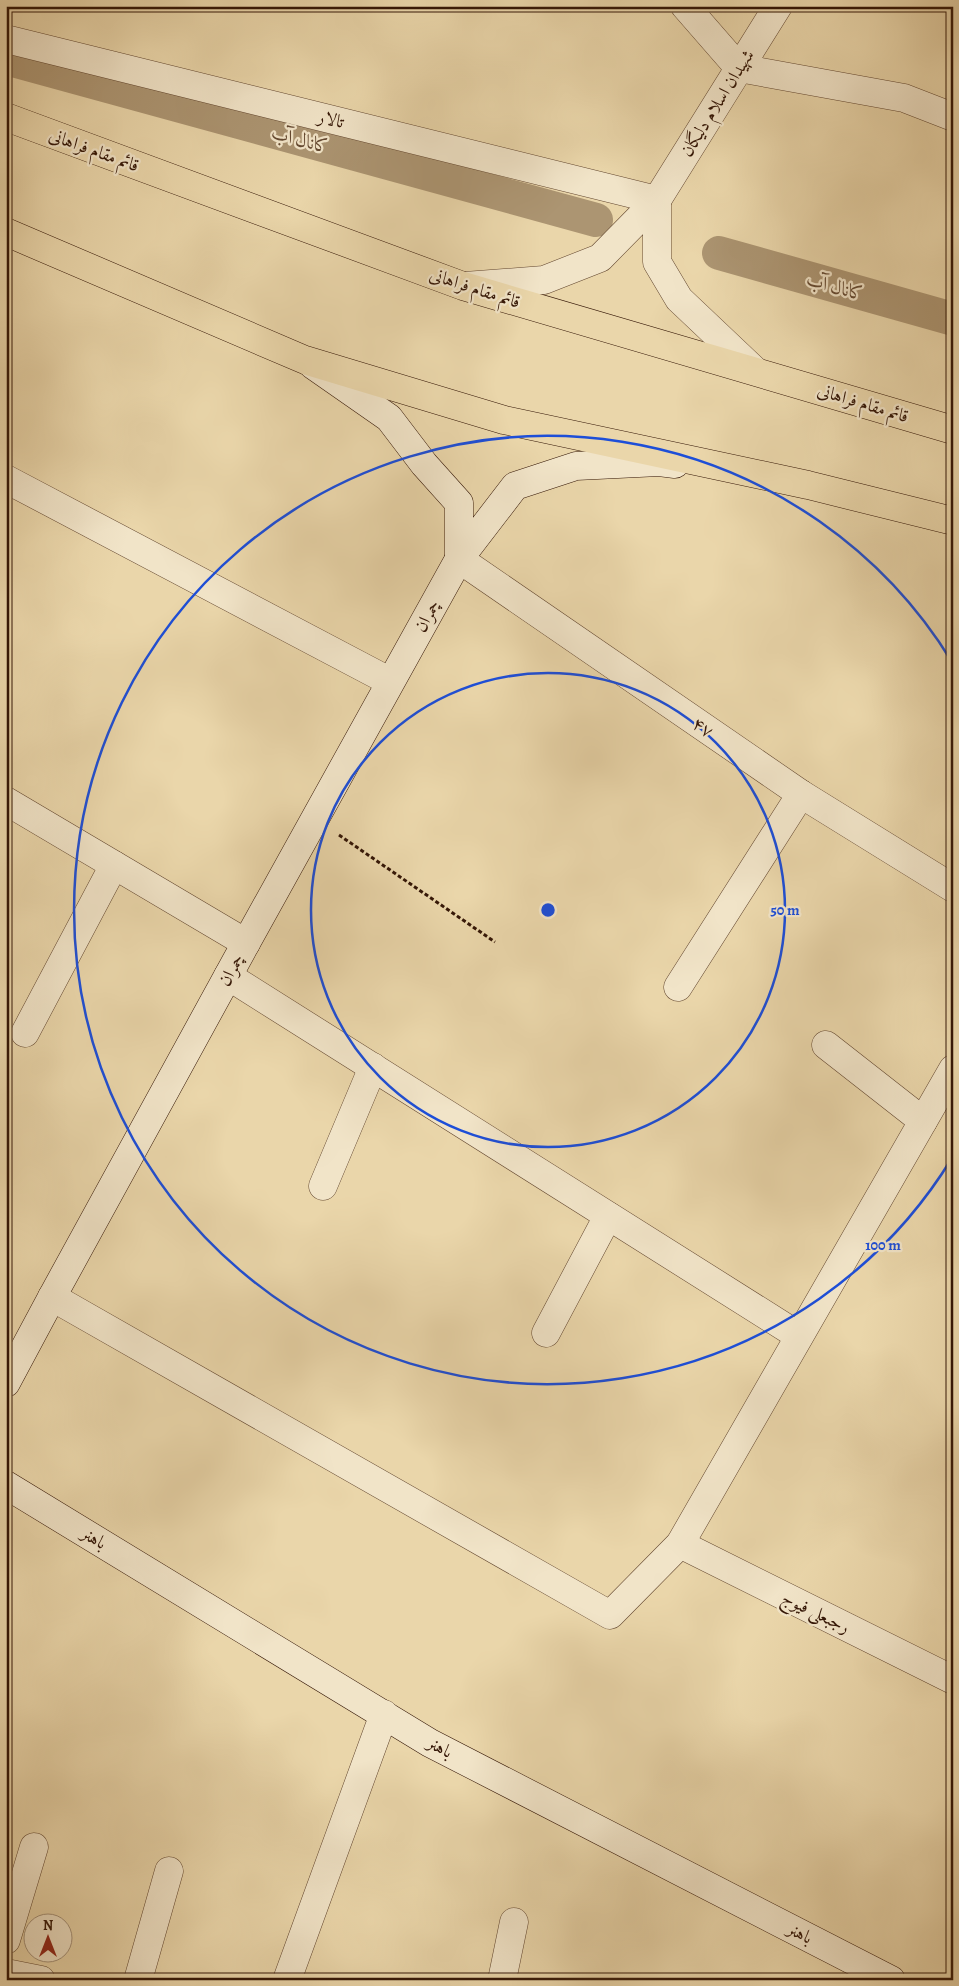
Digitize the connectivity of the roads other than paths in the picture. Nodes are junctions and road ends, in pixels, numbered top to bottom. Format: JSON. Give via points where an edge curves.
{"nodes":[{"id":1,"x":685,"y":6,"type":"edge"},
{"id":2,"x":778,"y":6,"type":"edge"},
{"id":3,"x":6,"y":39,"type":"edge"},
{"id":4,"x":739,"y":68,"type":"junction"},
{"id":5,"x":6,"y":117,"type":"edge"},
{"id":6,"x":953,"y":117,"type":"edge"},
{"id":7,"x":657,"y":200,"type":"junction"},
{"id":8,"x":6,"y":232,"type":"edge"},
{"id":9,"x":463,"y":286,"type":"junction"},
{"id":10,"x":305,"y":360,"type":"junction"},
{"id":11,"x":754,"y":370,"type":"junction"},
{"id":12,"x":953,"y":430,"type":"edge"},
{"id":13,"x":6,"y":479,"type":"edge"},
{"id":14,"x":808,"y":485,"type":"junction"},
{"id":15,"x":953,"y":522,"type":"edge"},
{"id":16,"x":459,"y":559,"type":"junction"},
{"id":17,"x":389,"y":681,"type":"junction"},
{"id":18,"x":801,"y":794,"type":"junction"},
{"id":19,"x":7,"y":804,"type":"edge"},
{"id":20,"x":114,"y":865,"type":"junction"},
{"id":21,"x":953,"y":888,"type":"edge"},
{"id":22,"x":246,"y":943,"type":"junction"},
{"id":23,"x":228,"y":976,"type":"junction"},
{"id":24,"x":678,"y":987,"type":"dead end"},
{"id":25,"x":25,"y":1033,"type":"dead end"},
{"id":26,"x":826,"y":1045,"type":"dead end"},
{"id":27,"x":373,"y":1067,"type":"junction"},
{"id":28,"x":953,"y":1069,"type":"edge"},
{"id":29,"x":923,"y":1121,"type":"junction"},
{"id":30,"x":323,"y":1186,"type":"dead end"},
{"id":31,"x":608,"y":1216,"type":"junction"},
{"id":32,"x":52,"y":1297,"type":"junction"},
{"id":33,"x":546,"y":1333,"type":"dead end"},
{"id":34,"x":799,"y":1336,"type":"junction"},
{"id":35,"x":6,"y":1384,"type":"edge"},
{"id":36,"x":6,"y":1485,"type":"edge"},
{"id":37,"x":680,"y":1544,"type":"junction"},
{"id":38,"x":953,"y":1680,"type":"edge"},
{"id":39,"x":384,"y":1714,"type":"junction"},
{"id":40,"x":34,"y":1847,"type":"dead end"},
{"id":41,"x":169,"y":1871,"type":"dead end"},
{"id":42,"x":514,"y":1922,"type":"dead end"},
{"id":43,"x":6,"y":1940,"type":"edge"},
{"id":44,"x":6,"y":1972,"type":"edge"},
{"id":45,"x":41,"y":1980,"type":"edge"},
{"id":46,"x":138,"y":1980,"type":"edge"},
{"id":47,"x":287,"y":1980,"type":"edge"},
{"id":48,"x":502,"y":1980,"type":"edge"},
{"id":49,"x":891,"y":1980,"type":"edge"}],
"edges":[{"from":1,"to":4,"type":"street"},
{"from":2,"to":4,"type":"street","name":"شهیدان اسلام دلیگان"},
{"from":3,"to":7,"type":"street","name":"تالار"},
{"from":4,"to":6,"type":"street","via":[[904,98]]},
{"from":4,"to":7,"type":"street","name":"شهیدان اسلام دلیگان"},
{"from":5,"to":9,"type":"main road","name":"قائم مقام فراهانی"},
{"from":7,"to":9,"type":"street","name":"شهیدان اسلام دلیگان","via":[[600,258],[544,280]]},
{"from":7,"to":11,"type":"street","via":[[657,262],[679,299]]},
{"from":8,"to":10,"type":"main road"},
{"from":9,"to":11,"type":"main road","name":"قائم مقام فراهانی"},
{"from":10,"to":14,"type":"main road","via":[[504,420]]},
{"from":10,"to":16,"type":"street","via":[[389,418],[459,503]]},
{"from":11,"to":12,"type":"main road","name":"قائم مقام فراهانی"},
{"from":13,"to":17,"type":"street"},
{"from":14,"to":15,"type":"main road"},
{"from":14,"to":16,"type":"street","name":"چمران","via":[[659,462],[576,466],[515,486]]},
{"from":16,"to":17,"type":"street","name":"چمران"},
{"from":16,"to":18,"type":"street","name":"۴۷"},
{"from":17,"to":22,"type":"street","name":"چمران"},
{"from":18,"to":21,"type":"street","name":"۴۷"},
{"from":18,"to":24,"type":"street"},
{"from":19,"to":20,"type":"street"},
{"from":20,"to":22,"type":"street"},
{"from":20,"to":25,"type":"street"},
{"from":22,"to":23,"type":"street","name":"چمران"},
{"from":23,"to":27,"type":"street"},
{"from":23,"to":32,"type":"street","name":"چمران"},
{"from":26,"to":29,"type":"street"},
{"from":27,"to":30,"type":"street"},
{"from":27,"to":31,"type":"street"},
{"from":28,"to":29,"type":"street"},
{"from":29,"to":34,"type":"street"},
{"from":31,"to":33,"type":"street"},
{"from":31,"to":34,"type":"street"},
{"from":32,"to":35,"type":"street","name":"چمران"},
{"from":32,"to":37,"type":"street","via":[[610,1616]]},
{"from":34,"to":37,"type":"street"},
{"from":36,"to":39,"type":"street","name":"باهنر"},
{"from":37,"to":38,"type":"street","name":"رجبعلی فیوج"},
{"from":39,"to":47,"type":"street"},
{"from":39,"to":49,"type":"street","name":"باهنر","via":[[430,1743]]},
{"from":40,"to":43,"type":"street"},
{"from":41,"to":46,"type":"street"},
{"from":42,"to":48,"type":"street"},
{"from":44,"to":45,"type":"street"}]}
